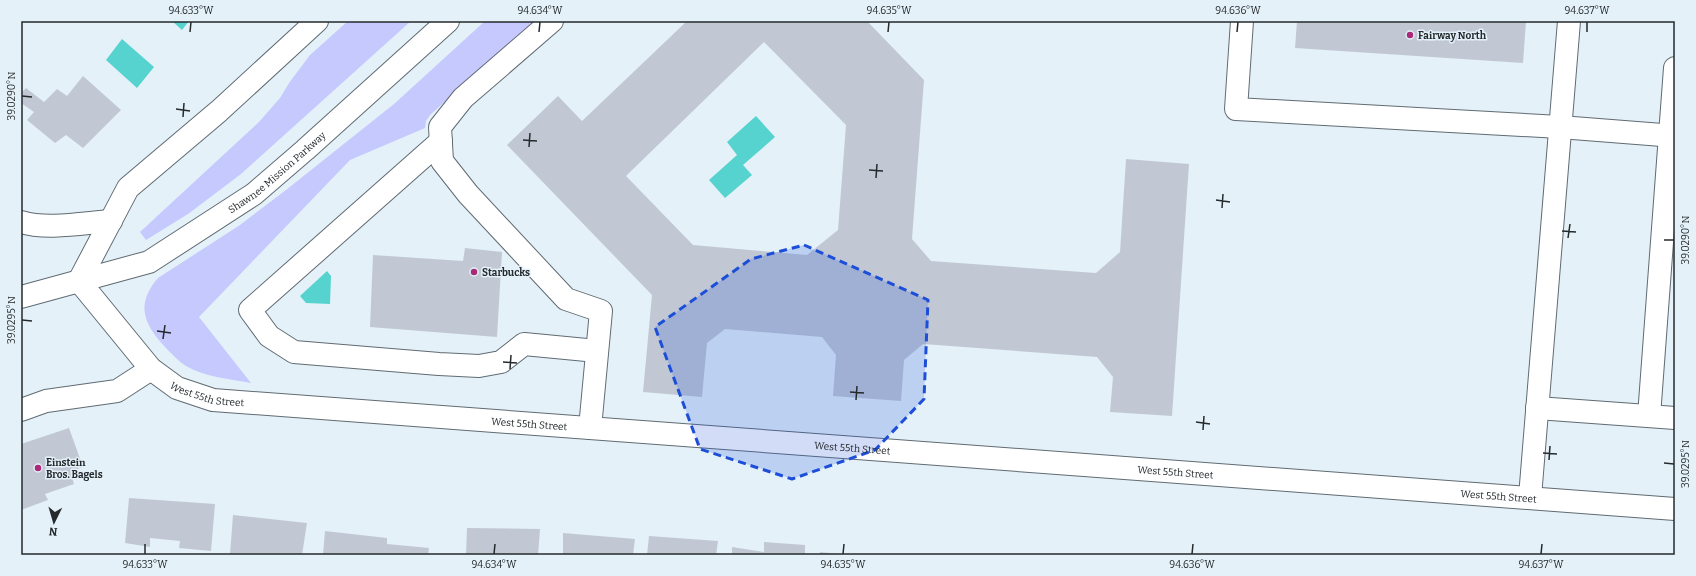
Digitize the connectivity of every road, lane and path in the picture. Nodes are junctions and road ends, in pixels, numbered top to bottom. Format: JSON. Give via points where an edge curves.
{"nodes":[{"id":1,"x":317,"y":21,"type":"edge"},
{"id":2,"x":448,"y":21,"type":"edge"},
{"id":3,"x":552,"y":21,"type":"edge"},
{"id":4,"x":1242,"y":21,"type":"edge"},
{"id":5,"x":1569,"y":21,"type":"edge"},
{"id":6,"x":1675,"y":68,"type":"edge"},
{"id":7,"x":1560,"y":127,"type":"junction"},
{"id":8,"x":1672,"y":136,"type":"edge"},
{"id":9,"x":441,"y":141,"type":"junction"},
{"id":10,"x":110,"y":221,"type":"junction"},
{"id":11,"x":21,"y":222,"type":"edge"},
{"id":12,"x":80,"y":281,"type":"junction"},
{"id":13,"x":21,"y":297,"type":"edge"},
{"id":14,"x":597,"y":351,"type":"junction"},
{"id":15,"x":151,"y":369,"type":"junction"},
{"id":16,"x":1537,"y":408,"type":"junction"},
{"id":17,"x":21,"y":410,"type":"edge"},
{"id":18,"x":1649,"y":416,"type":"junction"},
{"id":19,"x":1675,"y":418,"type":"edge"},
{"id":20,"x":590,"y":428,"type":"junction"},
{"id":21,"x":1530,"y":497,"type":"junction"},
{"id":22,"x":1675,"y":508,"type":"edge"}],
"edges":[{"from":1,"to":10,"type":"main road","via":[[219,111],[128,188]]},
{"from":2,"to":12,"type":"main road","name":"Shawnee Mission Parkway","via":[[254,194],[149,262]]},
{"from":3,"to":9,"type":"main road","via":[[463,98],[440,127]]},
{"from":4,"to":7,"type":"main road","via":[[1236,109]]},
{"from":5,"to":7,"type":"main road"},
{"from":6,"to":8,"type":"main road"},
{"from":7,"to":8,"type":"main road"},
{"from":7,"to":16,"type":"main road"},
{"from":8,"to":18,"type":"main road"},
{"from":9,"to":14,"type":"main road","via":[[442,161],[468,194],[566,299],[601,311]]},
{"from":9,"to":14,"type":"main road","via":[[250,310],[269,336],[294,352],[479,366],[501,362],[524,344]]},
{"from":10,"to":11,"type":"main road","via":[[48,225]]},
{"from":10,"to":12,"type":"main road"},
{"from":12,"to":13,"type":"main road","name":"Shawnee Mission Parkway"},
{"from":12,"to":15,"type":"main road","name":"West 55th Street"},
{"from":14,"to":20,"type":"main road"},
{"from":15,"to":17,"type":"main road","via":[[117,391],[46,401]]},
{"from":15,"to":20,"type":"main road","name":"West 55th Street","via":[[176,388],[212,400]]},
{"from":16,"to":18,"type":"main road"},
{"from":16,"to":21,"type":"main road"},
{"from":18,"to":19,"type":"main road"},
{"from":20,"to":21,"type":"main road","name":"West 55th Street"},
{"from":21,"to":22,"type":"main road","name":"West 55th Street"}]}
